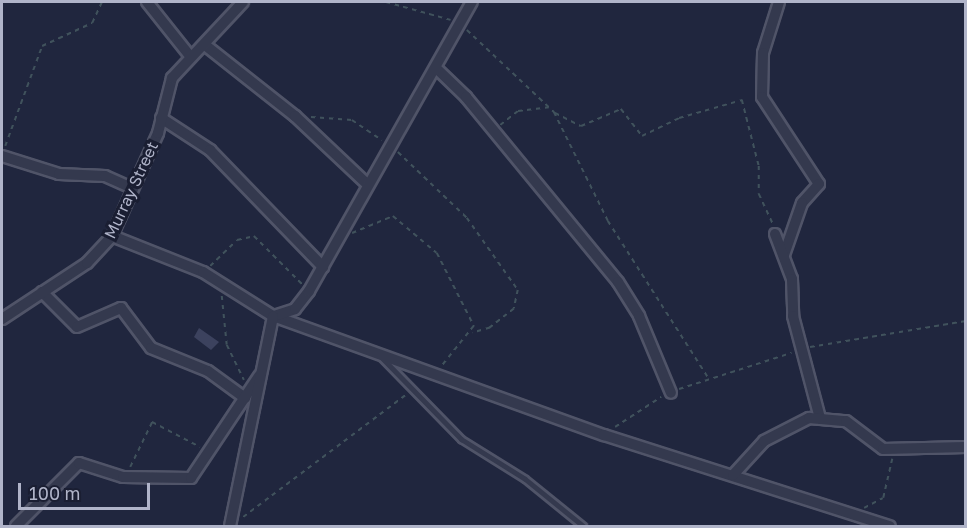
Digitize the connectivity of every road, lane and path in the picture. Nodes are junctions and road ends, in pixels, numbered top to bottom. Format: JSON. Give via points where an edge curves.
{"nodes":[{"id":1,"x":102,"y":2,"type":"edge"},
{"id":2,"x":147,"y":2,"type":"edge"},
{"id":3,"x":243,"y":2,"type":"edge"},
{"id":4,"x":386,"y":2,"type":"edge"},
{"id":5,"x":472,"y":2,"type":"edge"},
{"id":6,"x":779,"y":2,"type":"edge"},
{"id":7,"x":459,"y":23,"type":"junction"},
{"id":8,"x":204,"y":45,"type":"junction"},
{"id":9,"x":190,"y":56,"type":"junction"},
{"id":10,"x":436,"y":68,"type":"junction"},
{"id":11,"x":549,"y":107,"type":"junction"},
{"id":12,"x":554,"y":112,"type":"junction"},
{"id":13,"x":295,"y":116,"type":"junction"},
{"id":14,"x":161,"y":118,"type":"junction"},
{"id":15,"x":492,"y":131,"type":"junction"},
{"id":16,"x":386,"y":148,"type":"junction"},
{"id":17,"x":2,"y":156,"type":"edge"},
{"id":18,"x":368,"y":185,"type":"junction"},
{"id":19,"x":130,"y":187,"type":"junction"},
{"id":20,"x":342,"y":233,"type":"junction"},
{"id":21,"x":775,"y":234,"type":"joint"},
{"id":22,"x":112,"y":236,"type":"junction"},
{"id":23,"x":784,"y":255,"type":"junction"},
{"id":24,"x":322,"y":267,"type":"junction"},
{"id":25,"x":203,"y":272,"type":"junction"},
{"id":26,"x":222,"y":283,"type":"junction"},
{"id":27,"x":309,"y":291,"type":"junction"},
{"id":28,"x":42,"y":292,"type":"junction"},
{"id":29,"x":273,"y":316,"type":"junction"},
{"id":30,"x":2,"y":320,"type":"edge"},
{"id":31,"x":966,"y":321,"type":"edge"},
{"id":32,"x":473,"y":333,"type":"junction"},
{"id":33,"x":802,"y":349,"type":"junction"},
{"id":34,"x":378,"y":354,"type":"junction"},
{"id":35,"x":435,"y":373,"type":"junction"},
{"id":36,"x":259,"y":376,"type":"junction"},
{"id":37,"x":709,"y":379,"type":"junction"},
{"id":38,"x":413,"y":390,"type":"junction"},
{"id":39,"x":671,"y":393,"type":"junction"},
{"id":40,"x":247,"y":395,"type":"junction"},
{"id":41,"x":820,"y":418,"type":"junction"},
{"id":42,"x":604,"y":435,"type":"junction"},
{"id":43,"x":966,"y":447,"type":"edge"},
{"id":44,"x":893,"y":451,"type":"junction"},
{"id":45,"x":209,"y":453,"type":"junction"},
{"id":46,"x":733,"y":475,"type":"junction"},
{"id":47,"x":130,"y":477,"type":"junction"},
{"id":48,"x":846,"y":513,"type":"junction"},
{"id":49,"x":240,"y":519,"type":"dead end"},
{"id":50,"x":16,"y":526,"type":"edge"},
{"id":51,"x":230,"y":526,"type":"edge"},
{"id":52,"x":583,"y":526,"type":"edge"},
{"id":53,"x":890,"y":526,"type":"edge"}],
"edges":[{"from":1,"to":17,"type":"path","via":[[92,23],[42,46]]},
{"from":2,"to":9,"type":"street"},
{"from":3,"to":8,"type":"street","name":"Murray Street"},
{"from":4,"to":7,"type":"path"},
{"from":5,"to":7,"type":"street"},
{"from":6,"to":23,"type":"street","via":[[763,53],[762,97],[819,183],[802,203]]},
{"from":7,"to":10,"type":"street"},
{"from":7,"to":11,"type":"path"},
{"from":8,"to":9,"type":"street","name":"Murray Street"},
{"from":8,"to":13,"type":"street"},
{"from":9,"to":14,"type":"street","name":"Murray Street","via":[[172,78]]},
{"from":10,"to":15,"type":"street"},
{"from":10,"to":16,"type":"street"},
{"from":11,"to":12,"type":"path"},
{"from":11,"to":15,"type":"path","via":[[518,111]]},
{"from":12,"to":21,"type":"path","via":[[580,126],[621,109],[642,136],[678,118],[742,100],[759,166],[759,194]]},
{"from":12,"to":37,"type":"path","via":[[608,220]]},
{"from":13,"to":16,"type":"path","via":[[357,122],[379,134]]},
{"from":13,"to":18,"type":"street"},
{"from":14,"to":19,"type":"street","name":"Murray Street","via":[[152,150]]},
{"from":14,"to":24,"type":"street","via":[[210,150]]},
{"from":15,"to":39,"type":"street","via":[[618,282],[639,316]]},
{"from":16,"to":18,"type":"street"},
{"from":16,"to":32,"type":"path","via":[[467,218],[518,291],[514,309],[490,328]]},
{"from":17,"to":19,"type":"street","via":[[59,174],[105,176]]},
{"from":18,"to":20,"type":"street"},
{"from":19,"to":22,"type":"street","name":"Murray Street"},
{"from":20,"to":24,"type":"street"},
{"from":20,"to":32,"type":"path","via":[[359,233],[388,216],[397,219],[437,253]]},
{"from":21,"to":23,"type":"street"},
{"from":22,"to":25,"type":"street"},
{"from":22,"to":28,"type":"street","name":"Murray Street","via":[[87,263]]},
{"from":23,"to":33,"type":"street"},
{"from":24,"to":27,"type":"street"},
{"from":25,"to":26,"type":"street"},
{"from":25,"to":27,"type":"path","via":[[237,240],[254,236]]},
{"from":26,"to":29,"type":"street"},
{"from":26,"to":40,"type":"path","via":[[223,327]]},
{"from":27,"to":29,"type":"street","via":[[295,309]]},
{"from":28,"to":30,"type":"street","name":"Murray Street"},
{"from":28,"to":40,"type":"street","via":[[77,327],[118,307],[151,348],[208,371]]},
{"from":29,"to":34,"type":"street"},
{"from":29,"to":36,"type":"street"},
{"from":31,"to":33,"type":"path"},
{"from":32,"to":35,"type":"path"},
{"from":33,"to":37,"type":"path"},
{"from":33,"to":41,"type":"street"},
{"from":34,"to":35,"type":"street"},
{"from":34,"to":38,"type":"lane"},
{"from":35,"to":42,"type":"street"},
{"from":36,"to":40,"type":"street"},
{"from":36,"to":51,"type":"street"},
{"from":37,"to":39,"type":"path"},
{"from":38,"to":49,"type":"path"},
{"from":38,"to":52,"type":"lane","via":[[461,439],[525,480]]},
{"from":39,"to":42,"type":"path"},
{"from":40,"to":45,"type":"street"},
{"from":41,"to":44,"type":"street","via":[[846,421],[875,446]]},
{"from":41,"to":46,"type":"street","via":[[777,432],[750,452]]},
{"from":42,"to":46,"type":"street"},
{"from":43,"to":44,"type":"street"},
{"from":44,"to":48,"type":"path","via":[[883,498]]},
{"from":45,"to":47,"type":"street","via":[[191,478]]},
{"from":45,"to":47,"type":"path","via":[[152,422],[134,454]]},
{"from":46,"to":48,"type":"street"},
{"from":47,"to":50,"type":"street","via":[[79,464]]},
{"from":48,"to":53,"type":"street"}]}
